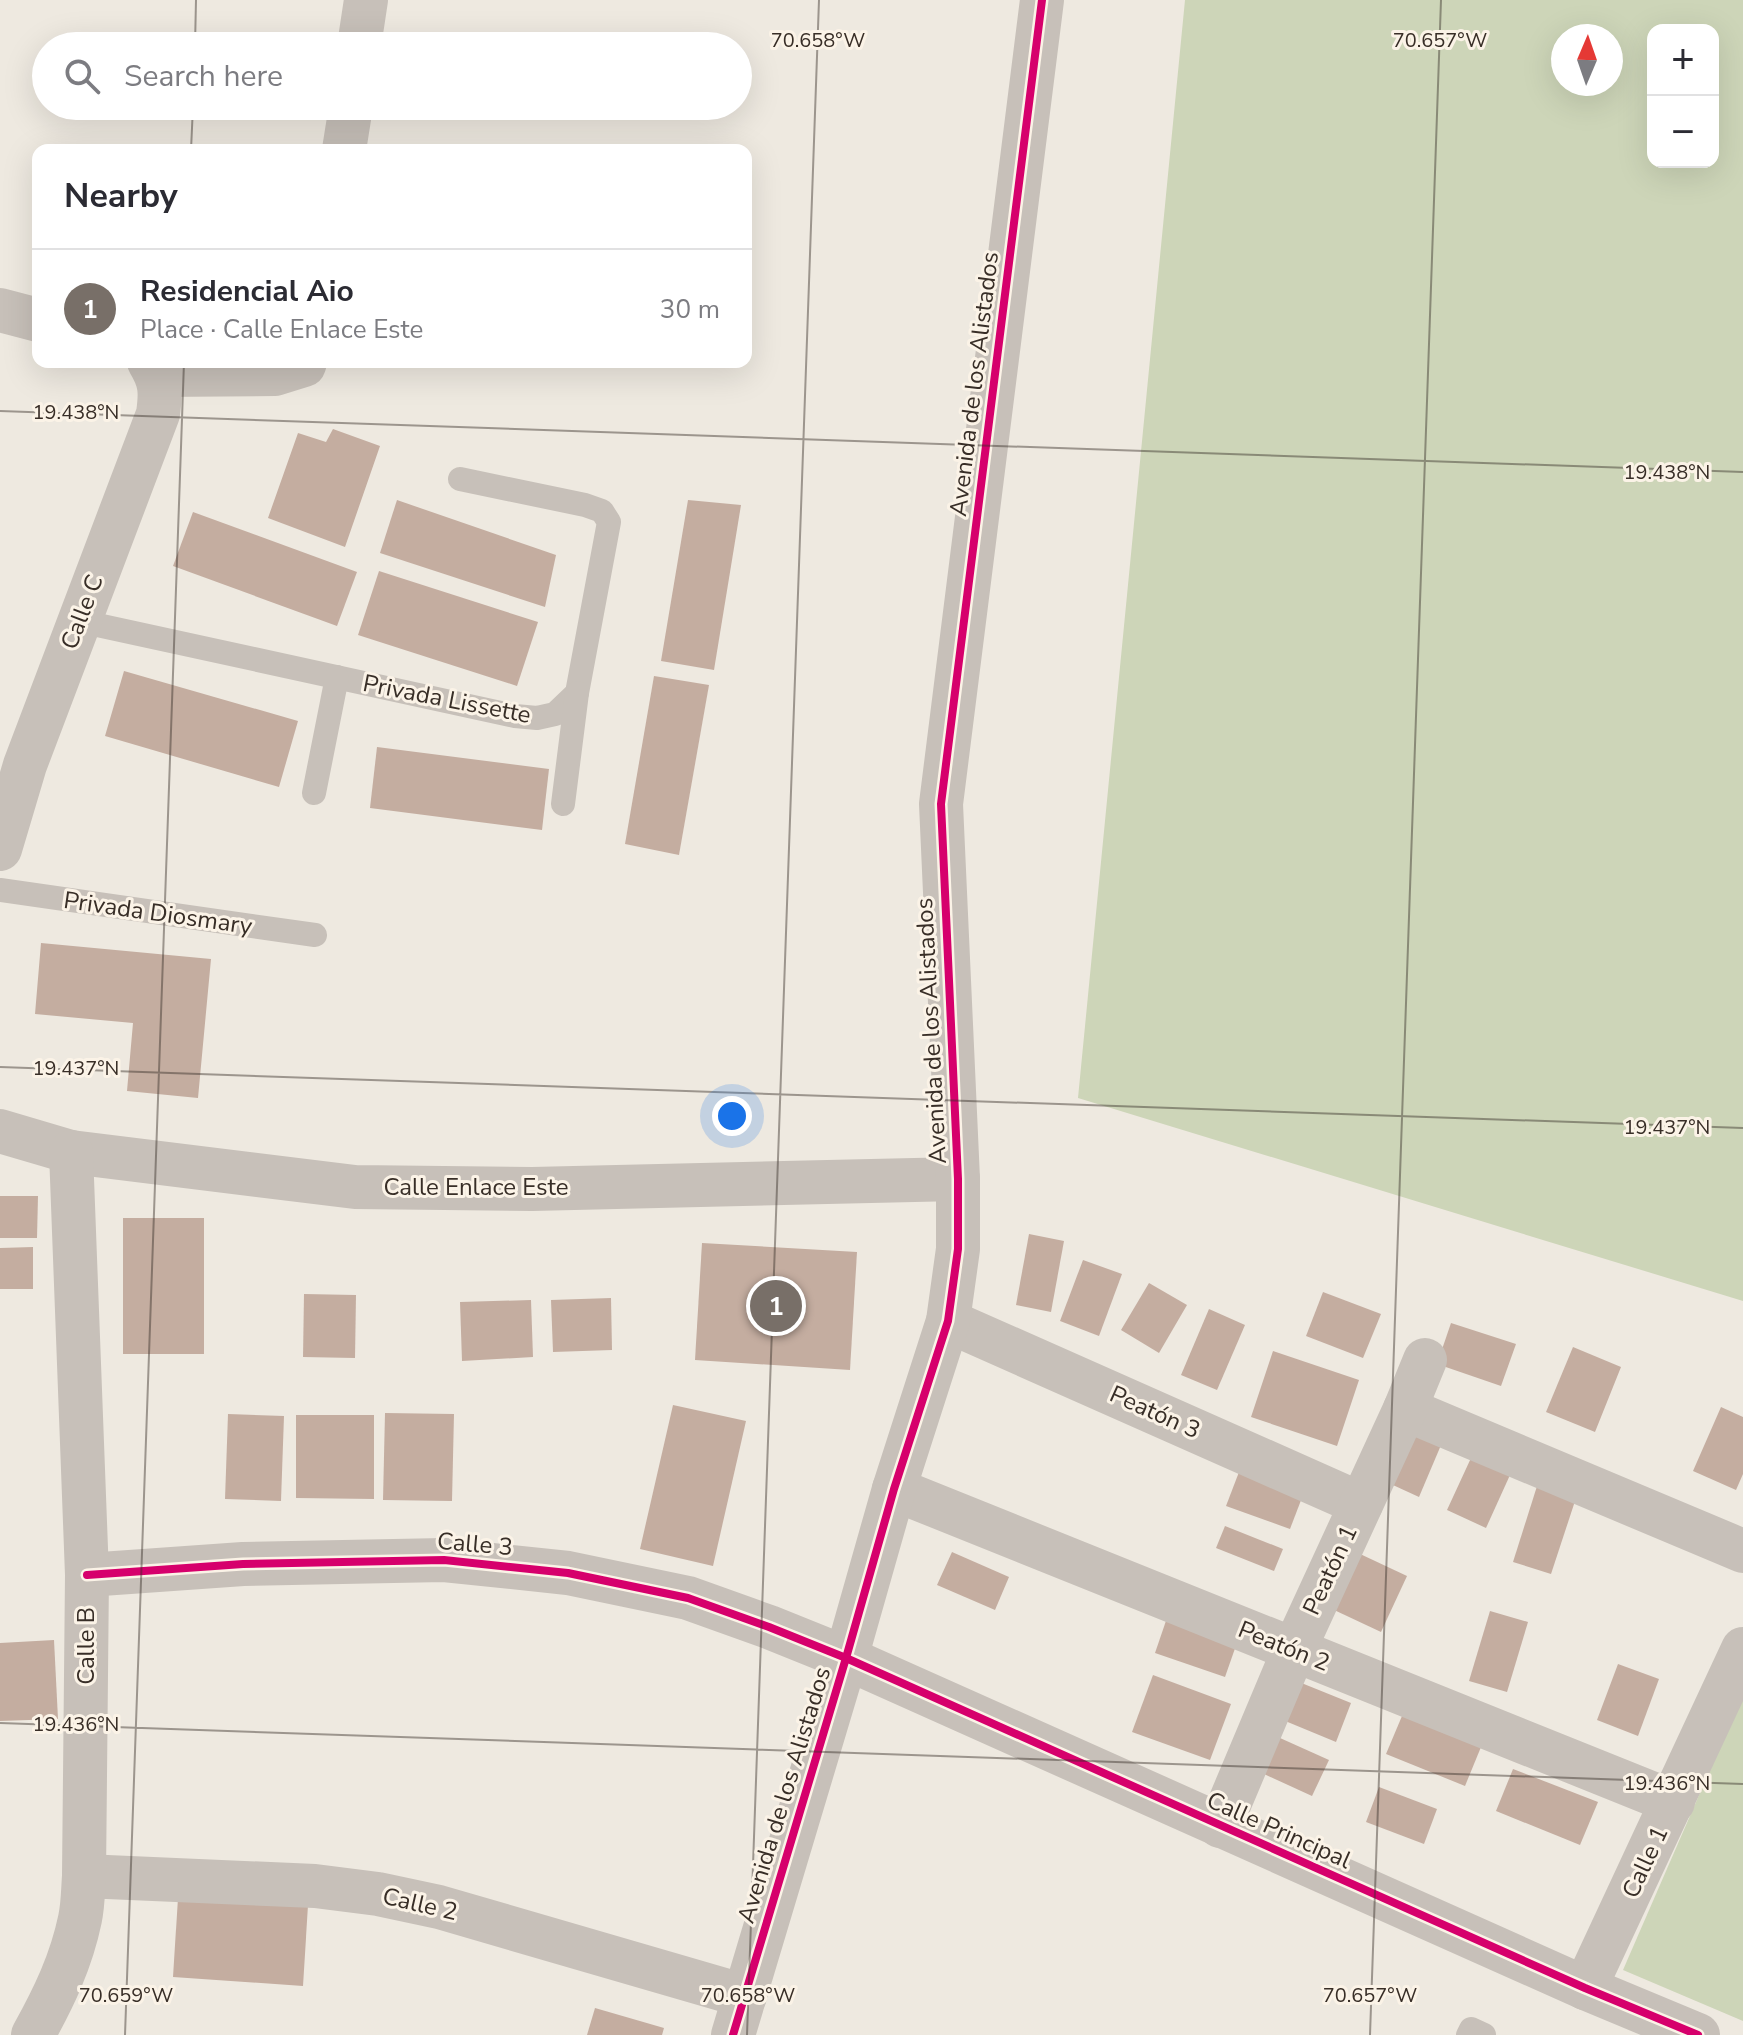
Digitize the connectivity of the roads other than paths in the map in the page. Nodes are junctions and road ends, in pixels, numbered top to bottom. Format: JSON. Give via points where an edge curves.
{"nodes":[{"id":1,"x":366,"y":0,"type":"edge"},
{"id":2,"x":1042,"y":0,"type":"edge"},
{"id":3,"x":361,"y":32,"type":"edge"},
{"id":4,"x":349,"y":120,"type":"edge"},
{"id":5,"x":345,"y":144,"type":"edge"},
{"id":6,"x":0,"y":310,"type":"edge"},
{"id":7,"x":32,"y":318,"type":"edge"},
{"id":8,"x":153,"y":368,"type":"edge"},
{"id":9,"x":294,"y":368,"type":"edge"},
{"id":10,"x":460,"y":479,"type":"dead end"},
{"id":11,"x":79,"y":621,"type":"junction"},
{"id":12,"x":337,"y":677,"type":"junction"},
{"id":13,"x":577,"y":693,"type":"junction"},
{"id":14,"x":314,"y":793,"type":"dead end"},
{"id":15,"x":563,"y":804,"type":"dead end"},
{"id":16,"x":0,"y":849,"type":"edge"},
{"id":17,"x":0,"y":890,"type":"edge"},
{"id":18,"x":315,"y":935,"type":"dead end"},
{"id":19,"x":0,"y":1131,"type":"edge"},
{"id":20,"x":71,"y":1152,"type":"junction"},
{"id":21,"x":958,"y":1179,"type":"junction"},
{"id":22,"x":948,"y":1321,"type":"junction"},
{"id":23,"x":1425,"y":1360,"type":"dead end"},
{"id":24,"x":1405,"y":1409,"type":"junction"},
{"id":25,"x":894,"y":1489,"type":"junction"},
{"id":26,"x":1361,"y":1504,"type":"junction"},
{"id":27,"x":1743,"y":1551,"type":"edge"},
{"id":28,"x":87,"y":1575,"type":"junction"},
{"id":29,"x":1743,"y":1649,"type":"edge"},
{"id":30,"x":1294,"y":1650,"type":"junction"},
{"id":31,"x":846,"y":1658,"type":"junction"},
{"id":32,"x":1673,"y":1802,"type":"junction"},
{"id":33,"x":1220,"y":1826,"type":"junction"},
{"id":34,"x":84,"y":1876,"type":"junction"},
{"id":35,"x":1585,"y":1988,"type":"junction"},
{"id":36,"x":739,"y":2016,"type":"edge"},
{"id":37,"x":33,"y":2035,"type":"edge"},
{"id":38,"x":1468,"y":2035,"type":"edge"},
{"id":39,"x":1484,"y":2035,"type":"edge"},
{"id":40,"x":1698,"y":2035,"type":"edge"}],
"edges":[{"from":1,"to":3,"type":"street"},
{"from":2,"to":21,"type":"street","name":"Avenida de los Alistados","via":[[941,804]]},
{"from":4,"to":5,"type":"street"},
{"from":6,"to":7,"type":"street"},
{"from":8,"to":9,"type":"street","via":[[275,374]]},
{"from":8,"to":11,"type":"street","name":"Calle C","via":[[161,393],[158,414]]},
{"from":10,"to":13,"type":"lane","via":[[585,505],[602,511],[609,522]]},
{"from":11,"to":12,"type":"lane","name":"Privada Lissette"},
{"from":11,"to":16,"type":"street","name":"Calle C"},
{"from":12,"to":13,"type":"lane","name":"Privada Lissette","via":[[537,718],[555,714]]},
{"from":12,"to":14,"type":"lane"},
{"from":13,"to":15,"type":"lane"},
{"from":17,"to":18,"type":"lane","name":"Privada Diosmary"},
{"from":19,"to":20,"type":"street","name":"Calle Enlace Este"},
{"from":20,"to":21,"type":"street","name":"Calle Enlace Este","via":[[355,1187],[532,1189]]},
{"from":20,"to":28,"type":"street","name":"Calle B"},
{"from":21,"to":22,"type":"street","name":"Avenida de los Alistados","via":[[958,1249]]},
{"from":22,"to":25,"type":"street","name":"Avenida de los Alistados"},
{"from":22,"to":26,"type":"street","name":"Peatón 3"},
{"from":23,"to":24,"type":"street","name":"Peatón 1"},
{"from":24,"to":26,"type":"street","name":"Peatón 1"},
{"from":24,"to":27,"type":"street"},
{"from":25,"to":30,"type":"street","name":"Peatón 2"},
{"from":25,"to":31,"type":"street","name":"Avenida de los Alistados"},
{"from":26,"to":30,"type":"street","name":"Peatón 1"},
{"from":28,"to":31,"type":"street","name":"Calle 3","via":[[413,1560],[506,1566],[688,1598]]},
{"from":28,"to":34,"type":"street","name":"Calle B"},
{"from":29,"to":32,"type":"street","name":"Calle 1"},
{"from":30,"to":32,"type":"street","name":"Peatón 2"},
{"from":30,"to":33,"type":"street","name":"Peatón 1"},
{"from":31,"to":33,"type":"street","name":"Calle Principal"},
{"from":31,"to":36,"type":"street","name":"Avenida de los Alistados"},
{"from":32,"to":35,"type":"street","name":"Calle 1"},
{"from":33,"to":35,"type":"street","name":"Calle Principal"},
{"from":34,"to":36,"type":"street","name":"Calle 2","via":[[315,1886],[439,1907]]},
{"from":34,"to":37,"type":"street","name":"Calle B","via":[[71,1954]]},
{"from":35,"to":40,"type":"street","name":"Calle Principal"},
{"from":38,"to":39,"type":"lane","via":[[1471,2029]]}]}
